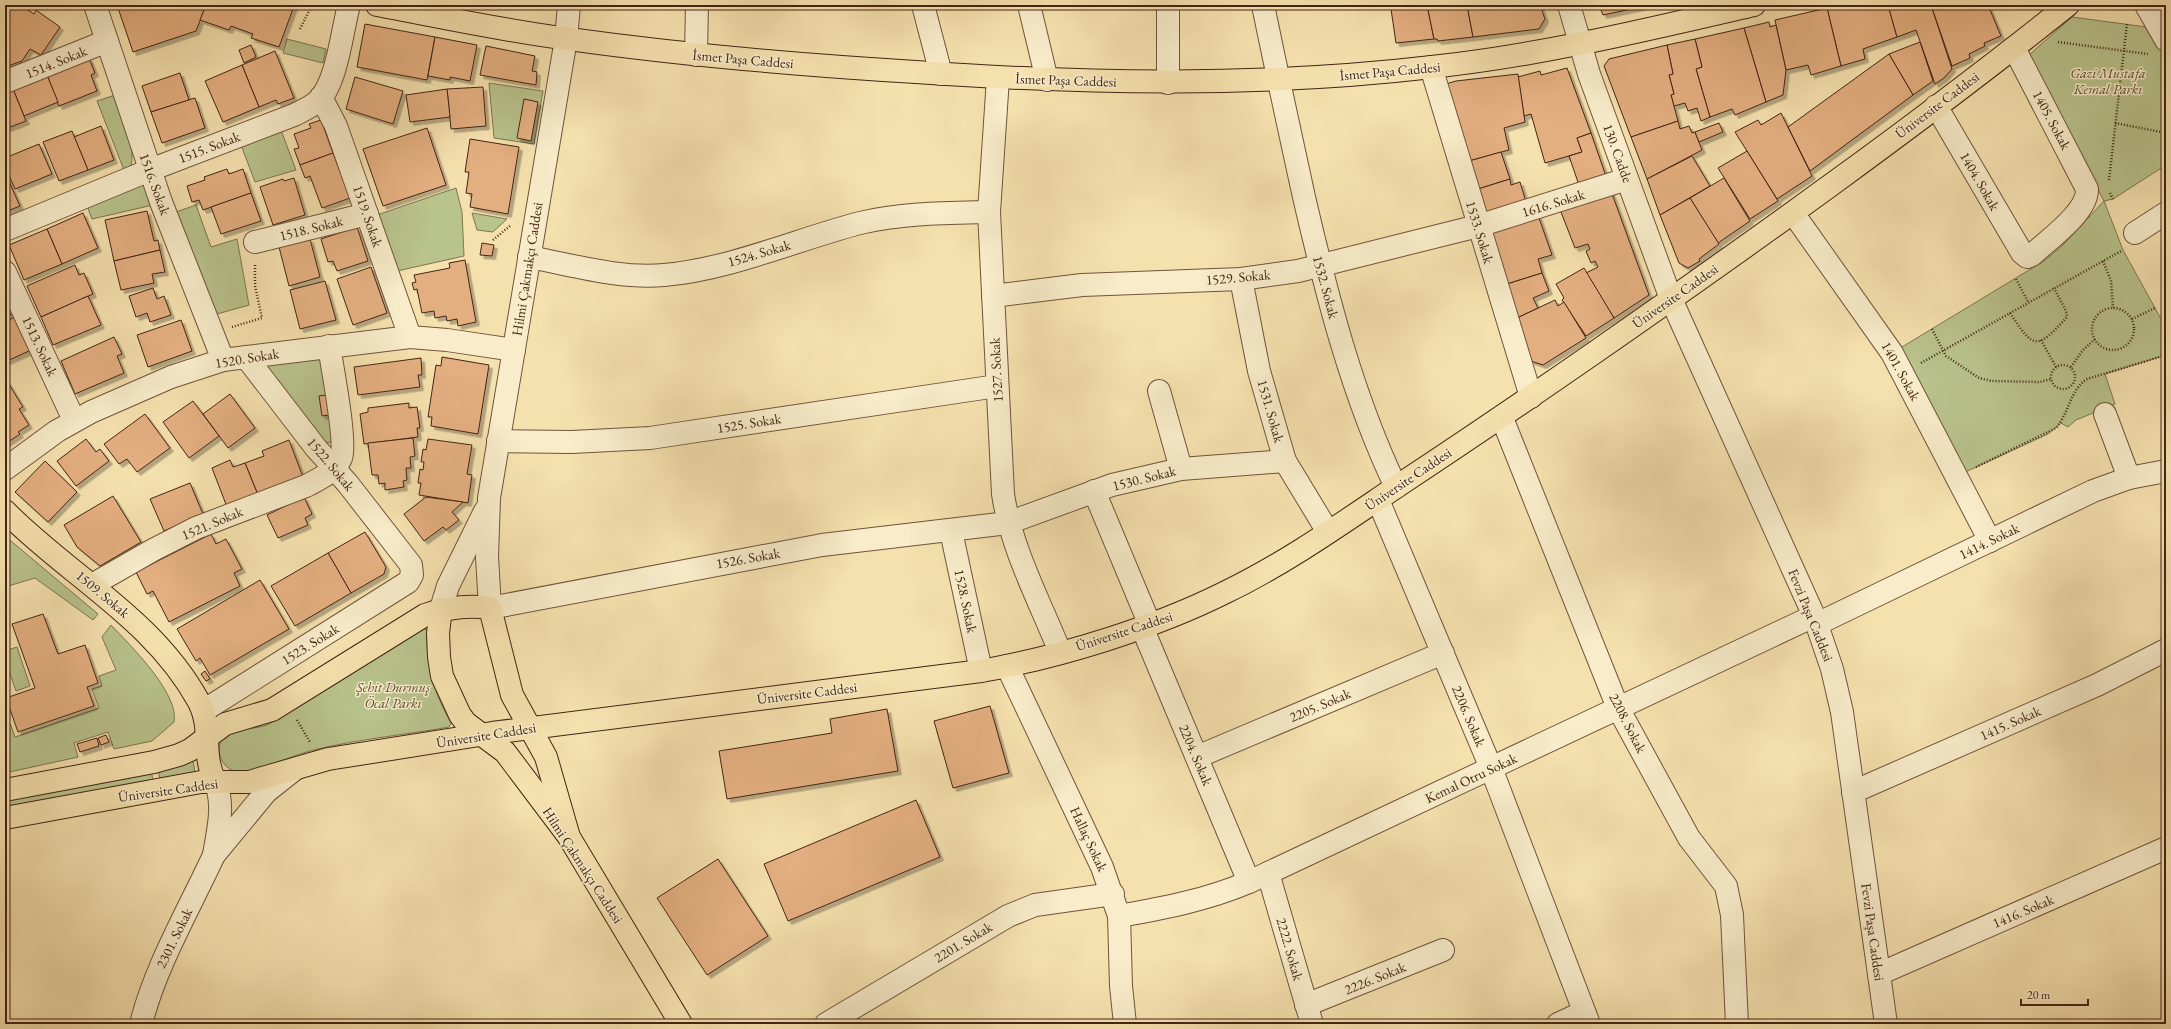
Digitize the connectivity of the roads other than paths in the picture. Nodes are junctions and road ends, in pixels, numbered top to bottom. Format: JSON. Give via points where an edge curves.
{"nodes":[{"id":1,"x":95,"y":5,"type":"edge"},
{"id":2,"x":349,"y":5,"type":"edge"},
{"id":3,"x":377,"y":5,"type":"edge"},
{"id":4,"x":569,"y":5,"type":"edge"},
{"id":5,"x":697,"y":5,"type":"edge"},
{"id":6,"x":923,"y":5,"type":"edge"},
{"id":7,"x":1029,"y":5,"type":"edge"},
{"id":8,"x":1168,"y":5,"type":"edge"},
{"id":9,"x":1263,"y":5,"type":"edge"},
{"id":10,"x":1569,"y":5,"type":"edge"},
{"id":11,"x":1754,"y":5,"type":"edge"},
{"id":12,"x":2068,"y":5,"type":"edge"},
{"id":13,"x":2146,"y":7,"type":"edge"},
{"id":14,"x":566,"y":39,"type":"junction"},
{"id":15,"x":107,"y":41,"type":"junction"},
{"id":16,"x":1580,"y":45,"type":"junction"},
{"id":17,"x":2014,"y":48,"type":"junction"},
{"id":18,"x":2159,"y":48,"type":"edge"},
{"id":19,"x":696,"y":55,"type":"junction"},
{"id":20,"x":1431,"y":68,"type":"junction"},
{"id":21,"x":941,"y":74,"type":"junction"},
{"id":22,"x":998,"y":78,"type":"junction"},
{"id":23,"x":1047,"y":80,"type":"junction"},
{"id":24,"x":1278,"y":80,"type":"junction"},
{"id":25,"x":5,"y":82,"type":"edge"},
{"id":26,"x":1168,"y":83,"type":"junction"},
{"id":27,"x":321,"y":97,"type":"junction"},
{"id":28,"x":1936,"y":106,"type":"junction"},
{"id":29,"x":150,"y":170,"type":"junction"},
{"id":30,"x":1627,"y":180,"type":"junction"},
{"id":31,"x":989,"y":212,"type":"junction"},
{"id":32,"x":1793,"y":213,"type":"junction"},
{"id":33,"x":2166,"y":213,"type":"edge"},
{"id":34,"x":367,"y":214,"type":"junction"},
{"id":35,"x":1478,"y":226,"type":"junction"},
{"id":36,"x":5,"y":230,"type":"edge"},
{"id":37,"x":2135,"y":233,"type":"road end"},
{"id":38,"x":255,"y":242,"type":"road end"},
{"id":39,"x":2024,"y":256,"type":"joint"},
{"id":40,"x":529,"y":258,"type":"junction"},
{"id":41,"x":1320,"y":266,"type":"junction"},
{"id":42,"x":5,"y":272,"type":"edge"},
{"id":43,"x":1241,"y":279,"type":"junction"},
{"id":44,"x":993,"y":296,"type":"junction"},
{"id":45,"x":1671,"y":299,"type":"junction"},
{"id":46,"x":410,"y":337,"type":"junction"},
{"id":47,"x":329,"y":346,"type":"junction"},
{"id":48,"x":514,"y":350,"type":"junction"},
{"id":49,"x":246,"y":357,"type":"junction"},
{"id":50,"x":223,"y":360,"type":"junction"},
{"id":51,"x":997,"y":386,"type":"junction"},
{"id":52,"x":1159,"y":391,"type":"dead end"},
{"id":53,"x":1531,"y":397,"type":"junction"},
{"id":54,"x":2105,"y":414,"type":"dead end"},
{"id":55,"x":1502,"y":418,"type":"junction"},
{"id":56,"x":74,"y":420,"type":"junction"},
{"id":57,"x":498,"y":441,"type":"junction"},
{"id":58,"x":1285,"y":461,"type":"junction"},
{"id":59,"x":335,"y":467,"type":"junction"},
{"id":60,"x":5,"y":468,"type":"edge"},
{"id":61,"x":1181,"y":468,"type":"junction"},
{"id":62,"x":2166,"y":471,"type":"edge"},
{"id":63,"x":2129,"y":478,"type":"junction"},
{"id":64,"x":1396,"y":487,"type":"junction"},
{"id":65,"x":1094,"y":490,"type":"junction"},
{"id":66,"x":489,"y":498,"type":"junction"},
{"id":67,"x":1378,"y":500,"type":"junction"},
{"id":68,"x":5,"y":510,"type":"edge"},
{"id":69,"x":1008,"y":523,"type":"junction"},
{"id":70,"x":951,"y":531,"type":"junction"},
{"id":71,"x":1328,"y":532,"type":"junction"},
{"id":72,"x":1990,"y":541,"type":"junction"},
{"id":73,"x":413,"y":572,"type":"joint"},
{"id":74,"x":92,"y":585,"type":"junction"},
{"id":75,"x":490,"y":608,"type":"junction"},
{"id":76,"x":441,"y":609,"type":"junction"},
{"id":77,"x":1816,"y":620,"type":"junction"},
{"id":78,"x":1146,"y":626,"type":"junction"},
{"id":79,"x":2166,"y":650,"type":"edge"},
{"id":80,"x":1060,"y":652,"type":"junction"},
{"id":81,"x":1443,"y":653,"type":"junction"},
{"id":82,"x":1007,"y":666,"type":"junction"},
{"id":83,"x":981,"y":670,"type":"junction"},
{"id":84,"x":1618,"y":708,"type":"junction"},
{"id":85,"x":207,"y":709,"type":"junction"},
{"id":86,"x":243,"y":718,"type":"junction"},
{"id":87,"x":530,"y":728,"type":"junction"},
{"id":88,"x":484,"y":735,"type":"junction"},
{"id":89,"x":207,"y":738,"type":"junction"},
{"id":90,"x":1197,"y":757,"type":"junction"},
{"id":91,"x":298,"y":768,"type":"junction"},
{"id":92,"x":1491,"y":768,"type":"junction"},
{"id":93,"x":215,"y":781,"type":"junction"},
{"id":94,"x":5,"y":790,"type":"edge"},
{"id":95,"x":1853,"y":792,"type":"junction"},
{"id":96,"x":5,"y":818,"type":"edge"},
{"id":97,"x":568,"y":837,"type":"junction"},
{"id":98,"x":2166,"y":848,"type":"edge"},
{"id":99,"x":214,"y":855,"type":"junction"},
{"id":100,"x":1258,"y":878,"type":"junction"},
{"id":101,"x":1113,"y":894,"type":"junction"},
{"id":102,"x":1119,"y":916,"type":"junction"},
{"id":103,"x":1443,"y":950,"type":"dead end"},
{"id":104,"x":1879,"y":974,"type":"junction"},
{"id":105,"x":1309,"y":1014,"type":"edge"},
{"id":106,"x":1586,"y":1018,"type":"edge"},
{"id":107,"x":141,"y":1024,"type":"edge"},
{"id":108,"x":681,"y":1024,"type":"edge"},
{"id":109,"x":826,"y":1024,"type":"edge"},
{"id":110,"x":1125,"y":1024,"type":"edge"},
{"id":111,"x":1558,"y":1024,"type":"edge"},
{"id":112,"x":1737,"y":1024,"type":"edge"},
{"id":113,"x":1886,"y":1024,"type":"edge"}],
"edges":[{"from":1,"to":15,"type":"street","name":"1516. Sokak"},
{"from":2,"to":27,"type":"street","name":"1515. Sokak","via":[[330,79]]},
{"from":3,"to":14,"type":"main road","name":"İsmet Paşa Caddesi"},
{"from":4,"to":14,"type":"street","name":"Hilmi Çakmakçı Caddesi"},
{"from":5,"to":19,"type":"street"},
{"from":6,"to":21,"type":"street"},
{"from":7,"to":23,"type":"street"},
{"from":8,"to":26,"type":"street"},
{"from":9,"to":24,"type":"street","name":"1532. Sokak"},
{"from":10,"to":16,"type":"street","name":"130. Cadde"},
{"from":11,"to":16,"type":"main road","name":"İsmet Paşa Caddesi"},
{"from":12,"to":17,"type":"main road","name":"Üniversite Caddesi"},
{"from":13,"to":18,"type":"street"},
{"from":14,"to":19,"type":"main road","name":"İsmet Paşa Caddesi"},
{"from":14,"to":40,"type":"street","name":"Hilmi Çakmakçı Caddesi"},
{"from":15,"to":25,"type":"street","name":"1514. Sokak"},
{"from":15,"to":29,"type":"street","name":"1516. Sokak"},
{"from":16,"to":20,"type":"main road","name":"İsmet Paşa Caddesi"},
{"from":16,"to":30,"type":"street","name":"130. Cadde"},
{"from":17,"to":28,"type":"main road","name":"Üniversite Caddesi"},
{"from":17,"to":39,"type":"street","name":"1405. Sokak","via":[[2086,185],[2087,192],[2079,209],[2068,223],[2032,255]]},
{"from":19,"to":21,"type":"main road","name":"İsmet Paşa Caddesi"},
{"from":20,"to":24,"type":"main road","name":"İsmet Paşa Caddesi"},
{"from":20,"to":35,"type":"street","name":"1533. Sokak"},
{"from":21,"to":22,"type":"main road","name":"İsmet Paşa Caddesi"},
{"from":22,"to":23,"type":"main road","name":"İsmet Paşa Caddesi"},
{"from":22,"to":31,"type":"street","name":"1527. Sokak"},
{"from":23,"to":26,"type":"main road","name":"İsmet Paşa Caddesi"},
{"from":24,"to":26,"type":"main road","name":"İsmet Paşa Caddesi"},
{"from":24,"to":41,"type":"street","name":"1532. Sokak"},
{"from":27,"to":29,"type":"street","name":"1515. Sokak","via":[[300,112]]},
{"from":27,"to":34,"type":"street","name":"1519. Sokak","via":[[336,126]]},
{"from":28,"to":32,"type":"main road","name":"Üniversite Caddesi"},
{"from":28,"to":39,"type":"street","name":"1404. Sokak"},
{"from":29,"to":36,"type":"street","name":"1515. Sokak"},
{"from":29,"to":50,"type":"street","name":"1516. Sokak"},
{"from":30,"to":35,"type":"street","name":"1616. Sokak"},
{"from":30,"to":45,"type":"street","name":"130. Cadde"},
{"from":31,"to":40,"type":"street","name":"1524. Sokak","via":[[886,218],[708,268],[662,275],[609,272]]},
{"from":31,"to":44,"type":"street","name":"1527. Sokak"},
{"from":32,"to":45,"type":"main road","name":"Üniversite Caddesi"},
{"from":32,"to":72,"type":"street","name":"1401. Sokak","via":[[1892,353]]},
{"from":33,"to":37,"type":"street"},
{"from":34,"to":38,"type":"street","name":"1518. Sokak"},
{"from":34,"to":46,"type":"street","name":"1519. Sokak"},
{"from":35,"to":41,"type":"street","name":"1529. Sokak"},
{"from":35,"to":53,"type":"street","name":"1533. Sokak"},
{"from":40,"to":48,"type":"street","name":"Hilmi Çakmakçı Caddesi"},
{"from":41,"to":43,"type":"street","name":"1529. Sokak"},
{"from":41,"to":64,"type":"street","name":"1532. Sokak","via":[[1360,404]]},
{"from":42,"to":56,"type":"street","name":"1513. Sokak"},
{"from":43,"to":44,"type":"street","name":"1529. Sokak","via":[[1105,283]]},
{"from":43,"to":58,"type":"street","name":"1531. Sokak","via":[[1259,371]]},
{"from":44,"to":51,"type":"street","name":"1527. Sokak"},
{"from":45,"to":53,"type":"main road","name":"Üniversite Caddesi"},
{"from":45,"to":77,"type":"street","name":"Fevzi Paşa Caddesi"},
{"from":46,"to":47,"type":"street","name":"1520. Sokak"},
{"from":46,"to":48,"type":"street","name":"1520. Sokak"},
{"from":47,"to":49,"type":"street","name":"1520. Sokak"},
{"from":47,"to":59,"type":"street","via":[[343,442],[341,458]]},
{"from":48,"to":57,"type":"street","name":"Hilmi Çakmakçı Caddesi"},
{"from":49,"to":50,"type":"street","name":"1520. Sokak"},
{"from":49,"to":59,"type":"street","name":"1522. Sokak","via":[[316,448]]},
{"from":50,"to":56,"type":"street","name":"1520. Sokak","via":[[171,376]]},
{"from":51,"to":57,"type":"street","name":"1525. Sokak","via":[[650,438],[572,442]]},
{"from":51,"to":69,"type":"street","name":"1527. Sokak","via":[[1003,494]]},
{"from":52,"to":61,"type":"street"},
{"from":53,"to":55,"type":"main road","name":"Üniversite Caddesi"},
{"from":54,"to":63,"type":"street"},
{"from":55,"to":64,"type":"main road","name":"Üniversite Caddesi"},
{"from":55,"to":84,"type":"street","name":"2208. Sokak"},
{"from":56,"to":60,"type":"street","name":"1520. Sokak"},
{"from":57,"to":66,"type":"street","name":"Hilmi Çakmakçı Caddesi"},
{"from":58,"to":61,"type":"street","name":"1530. Sokak"},
{"from":58,"to":71,"type":"street","name":"1531. Sokak"},
{"from":59,"to":73,"type":"street","name":"1522. Sokak","via":[[411,565]]},
{"from":59,"to":74,"type":"street","name":"1521. Sokak","via":[[306,486],[174,539]]},
{"from":61,"to":65,"type":"street","name":"1530. Sokak"},
{"from":62,"to":63,"type":"street","name":"1414. Sokak"},
{"from":63,"to":72,"type":"street","name":"1414. Sokak","via":[[2093,491]]},
{"from":64,"to":67,"type":"main road","name":"Üniversite Caddesi"},
{"from":65,"to":69,"type":"street","name":"1530. Sokak"},
{"from":65,"to":78,"type":"street","name":"2204. Sokak"},
{"from":66,"to":75,"type":"street","name":"Hilmi Çakmakçı Caddesi","via":[[487,557]]},
{"from":66,"to":76,"type":"street","name":"Hilmi Çakmakçı Caddesi","via":[[448,586]]},
{"from":67,"to":71,"type":"main road","name":"Üniversite Caddesi"},
{"from":67,"to":81,"type":"street","name":"2206. Sokak"},
{"from":68,"to":74,"type":"main road","name":"1509. Sokak"},
{"from":69,"to":70,"type":"street","name":"1526. Sokak"},
{"from":69,"to":80,"type":"street","name":"1527. Sokak"},
{"from":70,"to":75,"type":"street","name":"1526. Sokak","via":[[816,546]]},
{"from":70,"to":83,"type":"street","name":"1528. Sokak"},
{"from":71,"to":78,"type":"main road","name":"Üniversite Caddesi","via":[[1227,592]]},
{"from":72,"to":77,"type":"street","name":"1414. Sokak"},
{"from":73,"to":85,"type":"street","name":"1523. Sokak","via":[[408,582]]},
{"from":74,"to":85,"type":"main road","name":"1509. Sokak","via":[[149,634]]},
{"from":75,"to":76,"type":"main road","name":"Üniversite Caddesi","via":[[465,606]]},
{"from":75,"to":87,"type":"main road","via":[[508,687]]},
{"from":76,"to":86,"type":"main road","name":"Üniversite Caddesi","via":[[416,619],[272,710],[258,716]]},
{"from":76,"to":88,"type":"main road","name":"Hilmi Çakmakçı Caddesi","via":[[438,651],[442,676],[460,715],[466,723]]},
{"from":77,"to":84,"type":"street","name":"Kemal Otru Sokak"},
{"from":77,"to":95,"type":"street","name":"Fevzi Paşa Caddesi","via":[[1832,669],[1840,705]]},
{"from":78,"to":80,"type":"main road","name":"Üniversite Caddesi"},
{"from":78,"to":90,"type":"street","name":"2204. Sokak"},
{"from":79,"to":95,"type":"street","name":"1415. Sokak","via":[[2096,685]]},
{"from":80,"to":82,"type":"main road","name":"Üniversite Caddesi"},
{"from":81,"to":90,"type":"street","name":"2205. Sokak"},
{"from":81,"to":92,"type":"street","name":"2206. Sokak"},
{"from":82,"to":83,"type":"main road","name":"Üniversite Caddesi"},
{"from":82,"to":101,"type":"street","name":"Hallaç Sokak"},
{"from":83,"to":87,"type":"main road","name":"Üniversite Caddesi"},
{"from":84,"to":92,"type":"street","name":"Kemal Otru Sokak"},
{"from":84,"to":112,"type":"street","name":"2208. Sokak","via":[[1686,833],[1726,886],[1732,915]]},
{"from":85,"to":86,"type":"main road"},
{"from":85,"to":89,"type":"main road","name":"1509. Sokak"},
{"from":86,"to":89,"type":"main road","name":"Üniversite Caddesi","via":[[225,724]]},
{"from":87,"to":88,"type":"main road","name":"Üniversite Caddesi"},
{"from":87,"to":97,"type":"main road","via":[[546,757]]},
{"from":88,"to":91,"type":"main road","name":"Üniversite Caddesi","via":[[328,759]]},
{"from":88,"to":97,"type":"main road","name":"Hilmi Çakmakçı Caddesi","via":[[505,752]]},
{"from":89,"to":93,"type":"main road","name":"1509. Sokak","via":[[207,760]]},
{"from":89,"to":94,"type":"main road","name":"Üniversite Caddesi","via":[[190,750],[170,758]]},
{"from":90,"to":100,"type":"street","name":"2204. Sokak"},
{"from":91,"to":93,"type":"main road","name":"Üniversite Caddesi","via":[[249,782]]},
{"from":91,"to":99,"type":"street","name":"2301. Sokak","via":[[266,792]]},
{"from":92,"to":100,"type":"street","name":"Kemal Otru Sokak"},
{"from":92,"to":106,"type":"street","name":"2206. Sokak"},
{"from":93,"to":96,"type":"main road","name":"Üniversite Caddesi","via":[[158,789]]},
{"from":93,"to":99,"type":"street","name":"2301. Sokak","via":[[221,805]]},
{"from":95,"to":104,"type":"street","name":"Fevzi Paşa Caddesi"},
{"from":97,"to":108,"type":"main road","name":"Hilmi Çakmakçı Caddesi"},
{"from":98,"to":104,"type":"street","name":"1416. Sokak"},
{"from":99,"to":107,"type":"street","name":"2301. Sokak","via":[[157,974]]},
{"from":100,"to":102,"type":"street","name":"Kemal Otru Sokak","via":[[1219,895]]},
{"from":100,"to":105,"type":"street","name":"2222. Sokak"},
{"from":101,"to":102,"type":"street","name":"Hallaç Sokak"},
{"from":101,"to":109,"type":"street","name":"2201. Sokak","via":[[1035,905],[1008,916]]},
{"from":102,"to":110,"type":"street","name":"Hallaç Sokak"},
{"from":103,"to":105,"type":"street","name":"2226. Sokak"},
{"from":104,"to":113,"type":"street","name":"Fevzi Paşa Caddesi"},
{"from":106,"to":111,"type":"street"}]}
